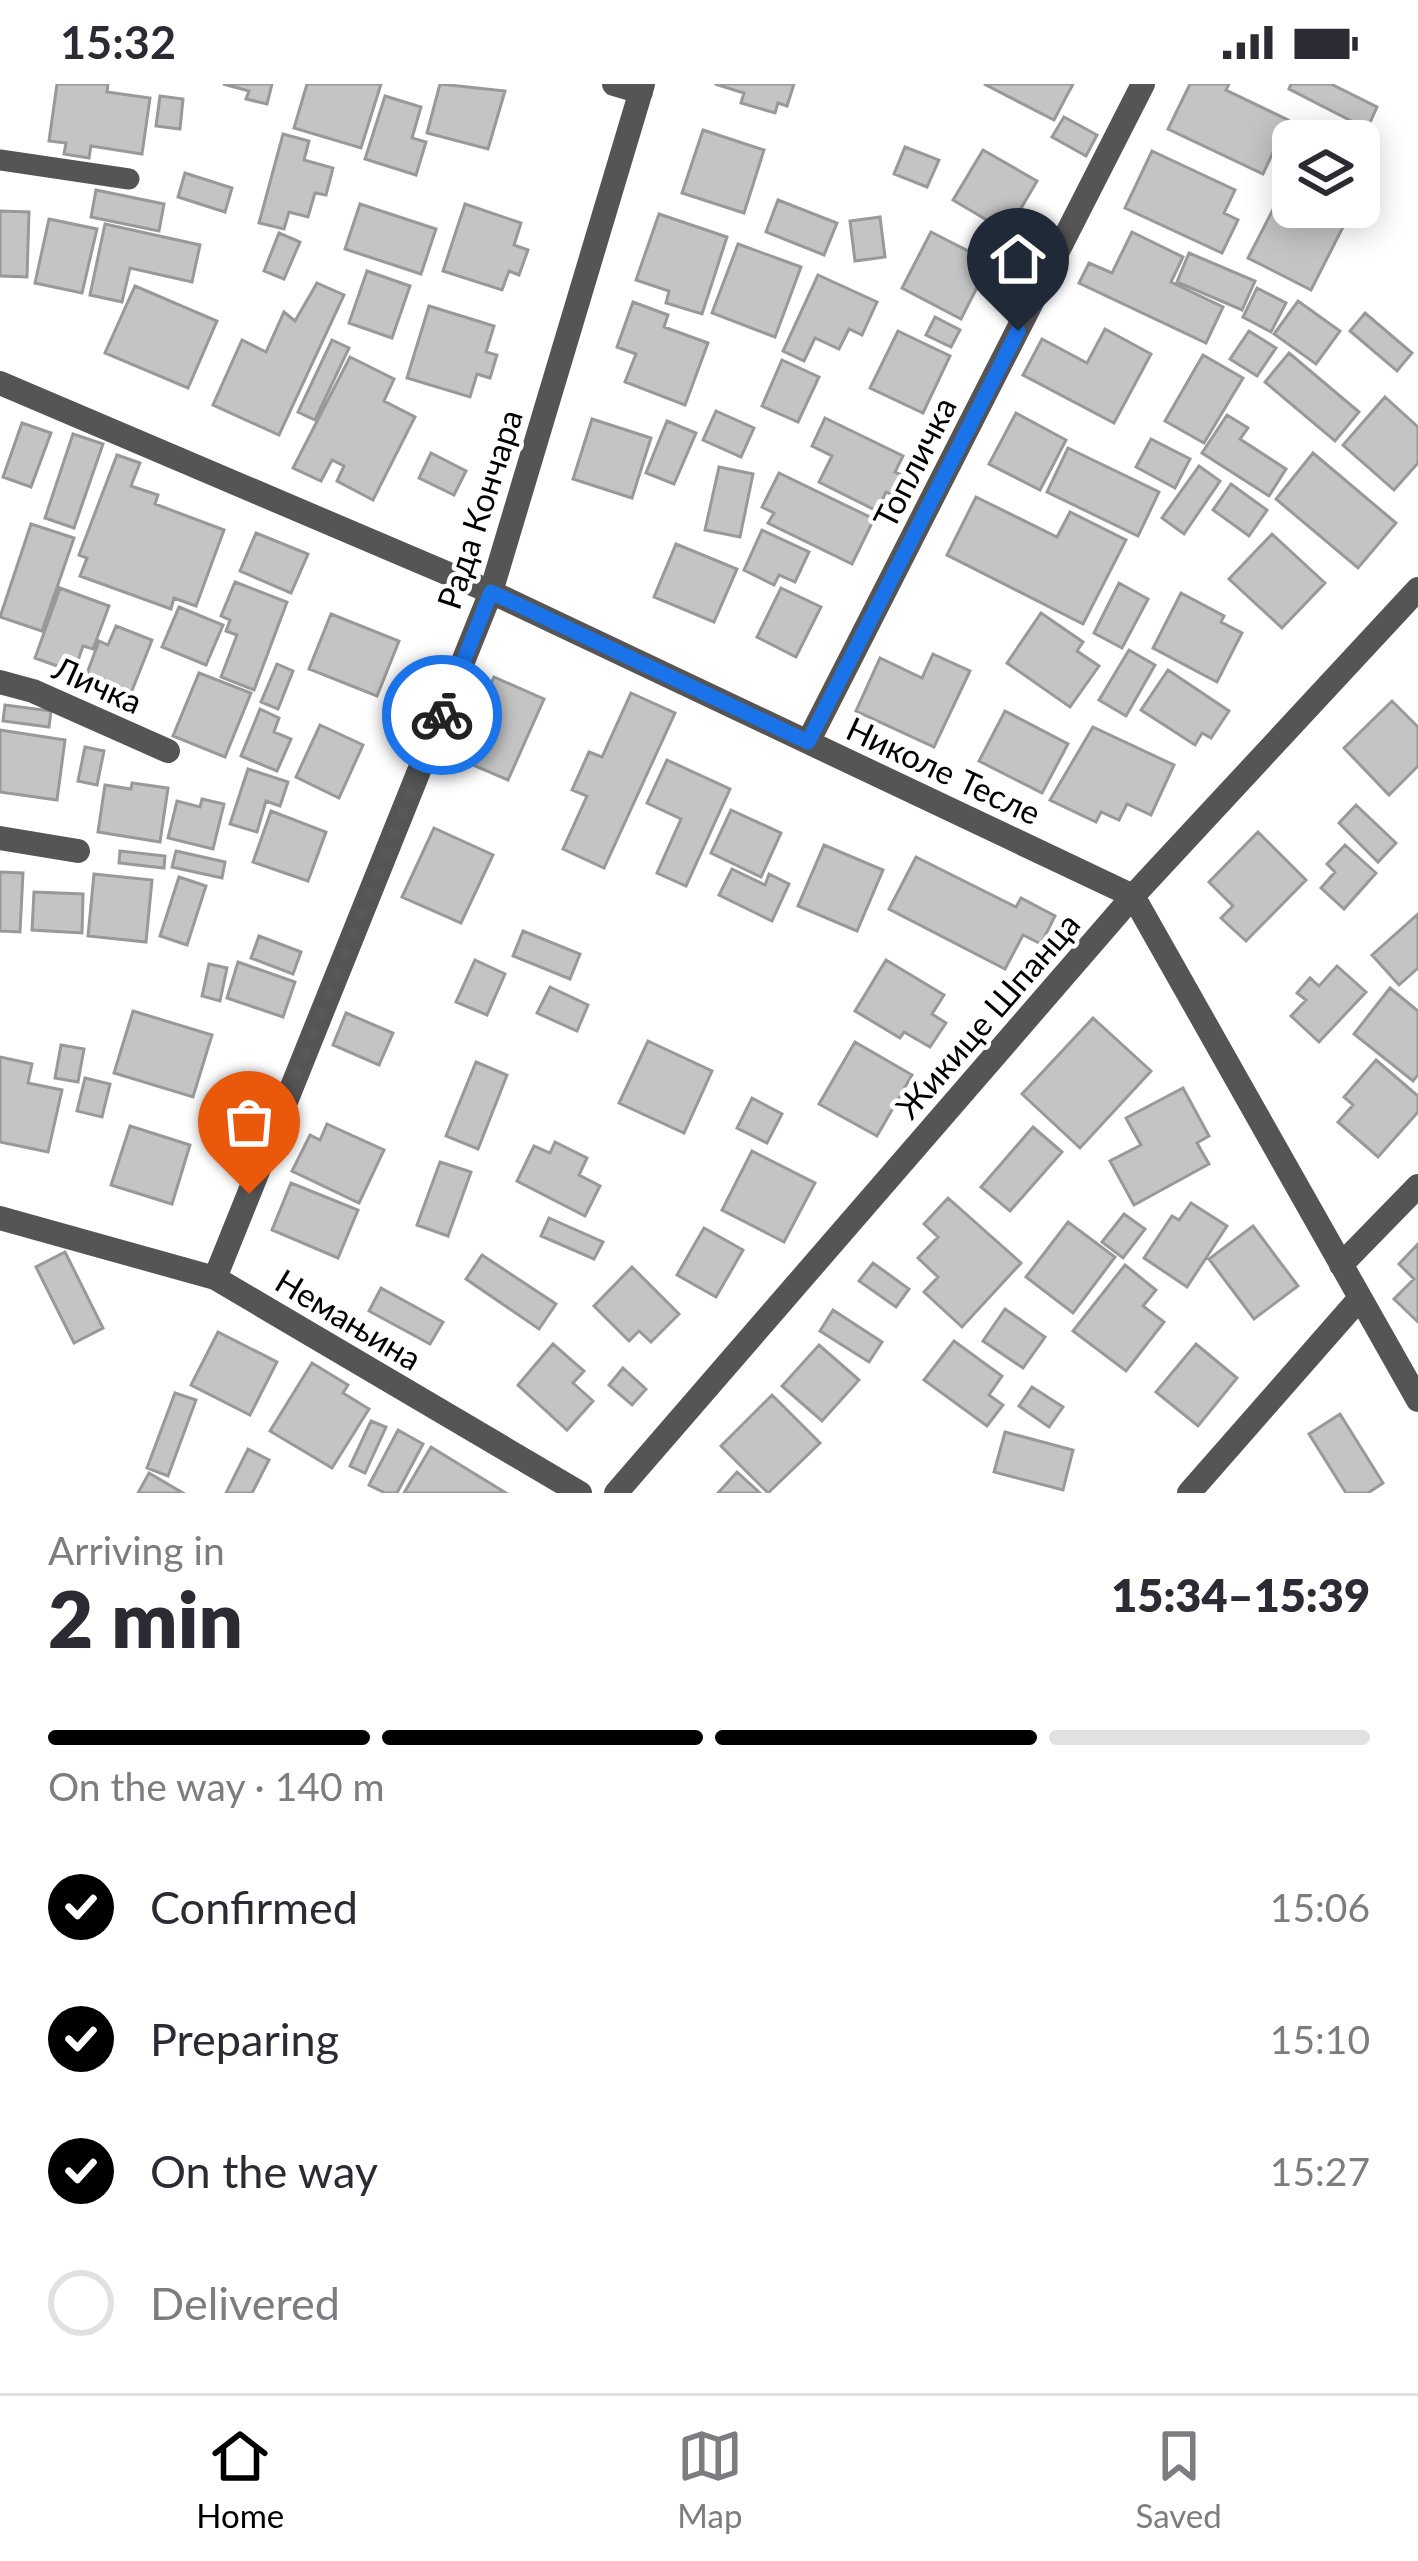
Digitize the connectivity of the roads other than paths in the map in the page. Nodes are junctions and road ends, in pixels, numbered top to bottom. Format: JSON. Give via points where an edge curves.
{"nodes":[{"id":1,"x":614,"y":84,"type":"edge"},
{"id":2,"x":1144,"y":84,"type":"edge"},
{"id":3,"x":642,"y":88,"type":"edge"},
{"id":4,"x":0,"y":160,"type":"edge"},
{"id":5,"x":129,"y":179,"type":"dead end"},
{"id":6,"x":0,"y":383,"type":"edge"},
{"id":7,"x":1418,"y":590,"type":"edge"},
{"id":8,"x":491,"y":592,"type":"junction"},
{"id":9,"x":0,"y":682,"type":"edge"},
{"id":10,"x":808,"y":742,"type":"junction"},
{"id":11,"x":168,"y":751,"type":"dead end"},
{"id":12,"x":0,"y":838,"type":"edge"},
{"id":13,"x":78,"y":851,"type":"dead end"},
{"id":14,"x":1133,"y":896,"type":"junction"},
{"id":15,"x":1418,"y":1186,"type":"edge"},
{"id":16,"x":0,"y":1218,"type":"edge"},
{"id":17,"x":1341,"y":1265,"type":"junction"},
{"id":18,"x":215,"y":1278,"type":"junction"},
{"id":19,"x":1360,"y":1298,"type":"junction"},
{"id":20,"x":1418,"y":1400,"type":"edge"},
{"id":21,"x":580,"y":1493,"type":"edge"},
{"id":22,"x":616,"y":1493,"type":"edge"},
{"id":23,"x":1189,"y":1493,"type":"edge"}],
"edges":[{"from":1,"to":3,"type":"street"},
{"from":2,"to":10,"type":"street","name":"Топличка"},
{"from":3,"to":8,"type":"street","name":"Рада Кончара"},
{"from":4,"to":5,"type":"lane"},
{"from":6,"to":8,"type":"street","name":"Николе Тесле"},
{"from":7,"to":14,"type":"street","name":"Жикице Шпанца"},
{"from":8,"to":10,"type":"street","name":"Николе Тесле"},
{"from":8,"to":18,"type":"street","name":"Рада Кончара"},
{"from":9,"to":11,"type":"street","name":"Личка"},
{"from":10,"to":14,"type":"street","name":"Николе Тесле"},
{"from":12,"to":13,"type":"street"},
{"from":14,"to":17,"type":"street"},
{"from":14,"to":22,"type":"street","name":"Жикице Шпанца"},
{"from":15,"to":17,"type":"street"},
{"from":16,"to":18,"type":"street","name":"Немањина"},
{"from":17,"to":19,"type":"street"},
{"from":18,"to":21,"type":"street","name":"Немањина"},
{"from":19,"to":20,"type":"street"},
{"from":19,"to":23,"type":"street"}]}
